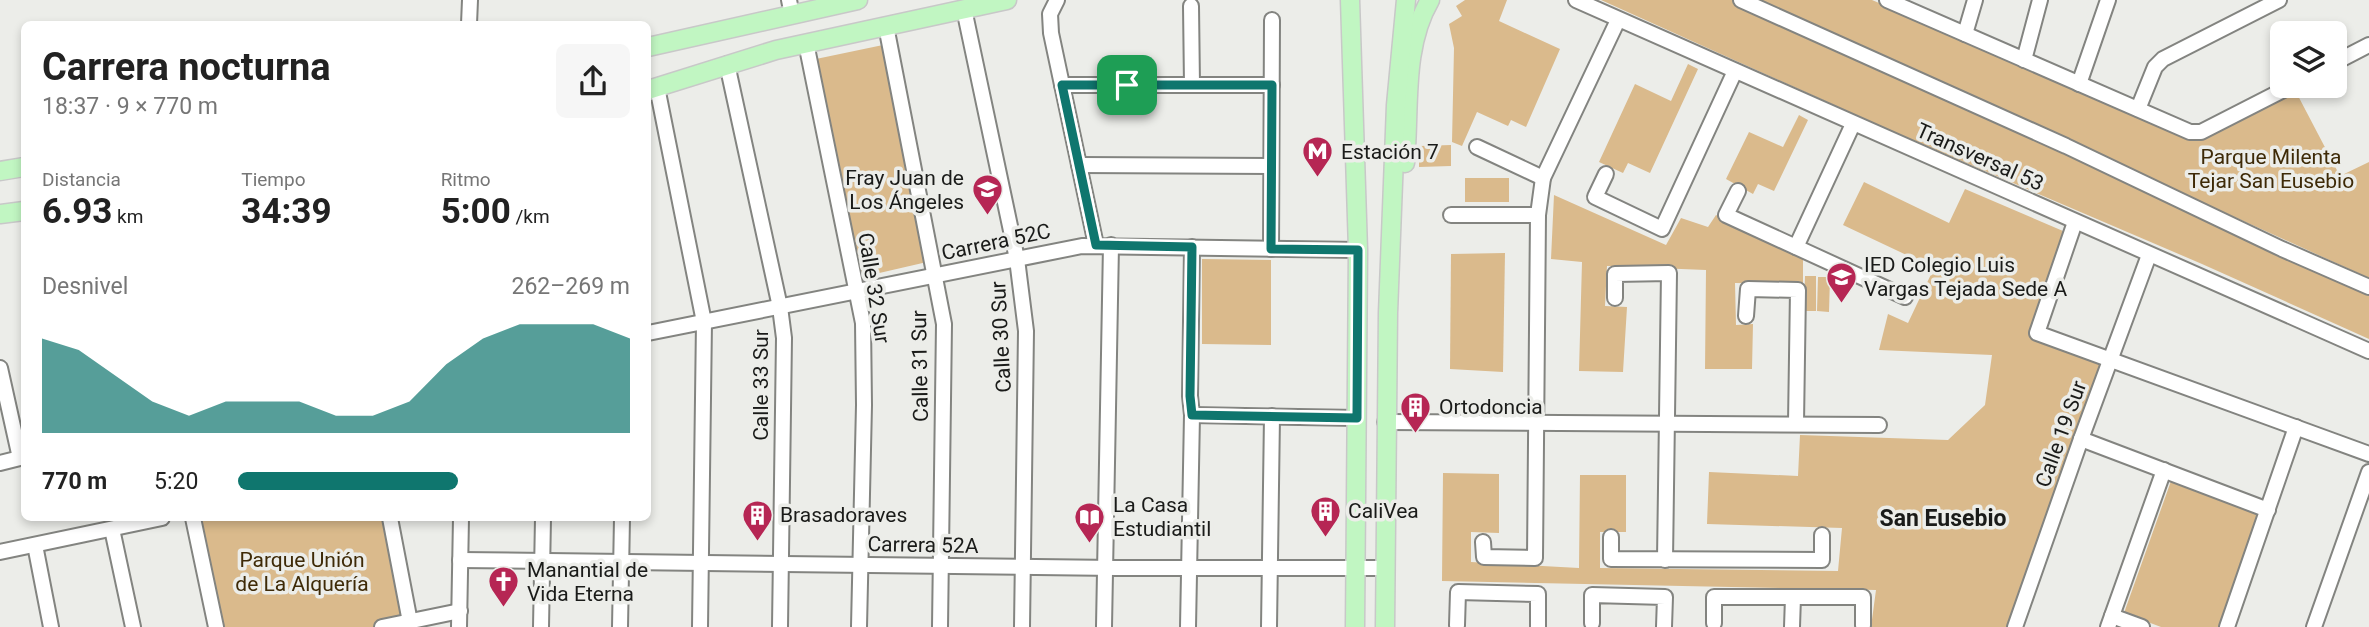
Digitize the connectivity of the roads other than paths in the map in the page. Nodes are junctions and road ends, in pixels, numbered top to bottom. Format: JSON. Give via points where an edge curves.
{"nodes":[{"id":1,"x":470,"y":0,"type":"edge"},
{"id":2,"x":858,"y":0,"type":"edge"},
{"id":3,"x":1007,"y":0,"type":"edge"},
{"id":4,"x":1057,"y":0,"type":"edge"},
{"id":5,"x":1349,"y":0,"type":"edge"},
{"id":6,"x":1406,"y":0,"type":"edge"},
{"id":7,"x":1430,"y":0,"type":"edge"},
{"id":8,"x":1576,"y":0,"type":"edge"},
{"id":9,"x":1741,"y":0,"type":"edge"},
{"id":10,"x":1887,"y":0,"type":"edge"},
{"id":11,"x":1975,"y":0,"type":"edge"},
{"id":12,"x":2040,"y":0,"type":"edge"},
{"id":13,"x":2108,"y":0,"type":"edge"},
{"id":14,"x":2279,"y":0,"type":"edge"},
{"id":15,"x":1906,"y":4,"type":"edge"},
{"id":16,"x":1191,"y":6,"type":"dead end"},
{"id":17,"x":790,"y":8,"type":"edge"},
{"id":18,"x":964,"y":9,"type":"junction"},
{"id":19,"x":1272,"y":20,"type":"dead end"},
{"id":20,"x":1618,"y":20,"type":"junction"},
{"id":21,"x":469,"y":21,"type":"edge"},
{"id":22,"x":886,"y":26,"type":"junction"},
{"id":23,"x":1965,"y":34,"type":"junction"},
{"id":24,"x":806,"y":43,"type":"junction"},
{"id":25,"x":2369,"y":45,"type":"edge"},
{"id":26,"x":651,"y":46,"type":"edge"},
{"id":27,"x":2347,"y":56,"type":"edge"},
{"id":28,"x":2024,"y":60,"type":"junction"},
{"id":29,"x":727,"y":64,"type":"junction"},
{"id":30,"x":1735,"y":71,"type":"junction"},
{"id":31,"x":2079,"y":84,"type":"junction"},
{"id":32,"x":1062,"y":85,"type":"junction"},
{"id":33,"x":1192,"y":85,"type":"junction"},
{"id":34,"x":1272,"y":85,"type":"junction"},
{"id":35,"x":652,"y":89,"type":"edge"},
{"id":36,"x":2270,"y":97,"type":"edge"},
{"id":37,"x":2138,"y":109,"type":"junction"},
{"id":38,"x":1853,"y":124,"type":"junction"},
{"id":39,"x":1477,"y":147,"type":"dead end"},
{"id":40,"x":1079,"y":165,"type":"junction"},
{"id":41,"x":1271,"y":166,"type":"junction"},
{"id":42,"x":21,"y":168,"type":"edge"},
{"id":43,"x":0,"y":171,"type":"edge"},
{"id":44,"x":1606,"y":174,"type":"dead end"},
{"id":45,"x":1543,"y":177,"type":"junction"},
{"id":46,"x":1738,"y":191,"type":"dead end"},
{"id":47,"x":21,"y":211,"type":"edge"},
{"id":48,"x":0,"y":214,"type":"edge"},
{"id":49,"x":1451,"y":215,"type":"dead end"},
{"id":50,"x":1538,"y":215,"type":"junction"},
{"id":51,"x":2075,"y":222,"type":"junction"},
{"id":52,"x":1103,"y":245,"type":"junction"},
{"id":53,"x":1192,"y":247,"type":"junction"},
{"id":54,"x":1796,"y":247,"type":"junction"},
{"id":55,"x":1271,"y":249,"type":"junction"},
{"id":56,"x":1358,"y":250,"type":"junction"},
{"id":57,"x":2150,"y":255,"type":"junction"},
{"id":58,"x":1017,"y":259,"type":"junction"},
{"id":59,"x":935,"y":276,"type":"junction"},
{"id":60,"x":2369,"y":287,"type":"edge"},
{"id":61,"x":857,"y":292,"type":"junction"},
{"id":62,"x":1905,"y":297,"type":"dead end"},
{"id":63,"x":1615,"y":298,"type":"dead end"},
{"id":64,"x":780,"y":307,"type":"junction"},
{"id":65,"x":1388,"y":313,"type":"junction"},
{"id":66,"x":1746,"y":316,"type":"dead end"},
{"id":67,"x":704,"y":321,"type":"junction"},
{"id":68,"x":651,"y":331,"type":"edge"},
{"id":69,"x":2369,"y":351,"type":"edge"},
{"id":70,"x":2111,"y":359,"type":"junction"},
{"id":71,"x":0,"y":368,"type":"edge"},
{"id":72,"x":1192,"y":415,"type":"junction"},
{"id":73,"x":1272,"y":416,"type":"junction"},
{"id":74,"x":1357,"y":418,"type":"junction"},
{"id":75,"x":1385,"y":422,"type":"junction"},
{"id":76,"x":1536,"y":422,"type":"junction"},
{"id":77,"x":1667,"y":423,"type":"junction"},
{"id":78,"x":1796,"y":423,"type":"junction"},
{"id":79,"x":1880,"y":425,"type":"dead end"},
{"id":80,"x":2296,"y":427,"type":"junction"},
{"id":81,"x":2081,"y":439,"type":"junction"},
{"id":82,"x":21,"y":454,"type":"edge"},
{"id":83,"x":2369,"y":454,"type":"edge"},
{"id":84,"x":21,"y":458,"type":"edge"},
{"id":85,"x":0,"y":463,"type":"edge"},
{"id":86,"x":2164,"y":471,"type":"junction"},
{"id":87,"x":2369,"y":472,"type":"edge"},
{"id":88,"x":2268,"y":510,"type":"junction"},
{"id":89,"x":148,"y":521,"type":"edge"},
{"id":90,"x":194,"y":521,"type":"edge"},
{"id":91,"x":391,"y":521,"type":"edge"},
{"id":92,"x":461,"y":521,"type":"edge"},
{"id":93,"x":542,"y":521,"type":"edge"},
{"id":94,"x":622,"y":521,"type":"edge"},
{"id":95,"x":112,"y":529,"type":"junction"},
{"id":96,"x":1822,"y":536,"type":"dead end"},
{"id":97,"x":1611,"y":537,"type":"dead end"},
{"id":98,"x":35,"y":545,"type":"junction"},
{"id":99,"x":1483,"y":549,"type":"dead end"},
{"id":100,"x":0,"y":552,"type":"edge"},
{"id":101,"x":1665,"y":559,"type":"junction"},
{"id":102,"x":460,"y":560,"type":"junction"},
{"id":103,"x":542,"y":561,"type":"junction"},
{"id":104,"x":621,"y":562,"type":"junction"},
{"id":105,"x":701,"y":563,"type":"junction"},
{"id":106,"x":781,"y":564,"type":"junction"},
{"id":107,"x":860,"y":565,"type":"junction"},
{"id":108,"x":940,"y":566,"type":"junction"},
{"id":109,"x":1022,"y":567,"type":"junction"},
{"id":110,"x":1105,"y":568,"type":"junction"},
{"id":111,"x":1270,"y":568,"type":"junction"},
{"id":112,"x":1356,"y":568,"type":"junction"},
{"id":113,"x":1385,"y":568,"type":"junction"},
{"id":114,"x":1189,"y":569,"type":"junction"},
{"id":115,"x":1793,"y":597,"type":"junction"},
{"id":116,"x":460,"y":611,"type":"junction"},
{"id":117,"x":410,"y":622,"type":"junction"},
{"id":118,"x":2110,"y":622,"type":"edge"},
{"id":119,"x":1592,"y":623,"type":"dead end"},
{"id":120,"x":1714,"y":623,"type":"dead end"},
{"id":121,"x":1457,"y":625,"type":"dead end"},
{"id":122,"x":1863,"y":625,"type":"dead end"},
{"id":123,"x":51,"y":627,"type":"edge"},
{"id":124,"x":133,"y":627,"type":"edge"},
{"id":125,"x":216,"y":627,"type":"edge"},
{"id":126,"x":382,"y":627,"type":"edge"},
{"id":127,"x":459,"y":627,"type":"edge"},
{"id":128,"x":541,"y":627,"type":"edge"},
{"id":129,"x":620,"y":627,"type":"edge"},
{"id":130,"x":700,"y":627,"type":"edge"},
{"id":131,"x":780,"y":627,"type":"edge"},
{"id":132,"x":859,"y":627,"type":"edge"},
{"id":133,"x":940,"y":627,"type":"edge"},
{"id":134,"x":1021,"y":627,"type":"edge"},
{"id":135,"x":1104,"y":627,"type":"edge"},
{"id":136,"x":1188,"y":627,"type":"edge"},
{"id":137,"x":1269,"y":627,"type":"edge"},
{"id":138,"x":1355,"y":627,"type":"edge"},
{"id":139,"x":1385,"y":627,"type":"edge"},
{"id":140,"x":1538,"y":627,"type":"edge"},
{"id":141,"x":1664,"y":627,"type":"edge"},
{"id":142,"x":1792,"y":627,"type":"edge"},
{"id":143,"x":2015,"y":627,"type":"edge"},
{"id":144,"x":2142,"y":627,"type":"edge"},
{"id":145,"x":2227,"y":627,"type":"edge"},
{"id":146,"x":2314,"y":627,"type":"edge"}],
"edges":[{"from":1,"to":21,"type":"street"},
{"from":2,"to":17,"type":"main road"},
{"from":3,"to":18,"type":"main road"},
{"from":4,"to":32,"type":"street","via":[[1050,20]]},
{"from":5,"to":56,"type":"main road"},
{"from":6,"to":65,"type":"main road","via":[[1396,105]]},
{"from":7,"to":65,"type":"main road","via":[[1411,51],[1407,138]]},
{"from":8,"to":20,"type":"street","name":"Transversal 53"},
{"from":9,"to":60,"type":"street"},
{"from":10,"to":15,"type":"street"},
{"from":11,"to":23,"type":"street"},
{"from":12,"to":28,"type":"street"},
{"from":13,"to":31,"type":"street"},
{"from":14,"to":37,"type":"street","via":[[2158,63]]},
{"from":15,"to":23,"type":"street"},
{"from":16,"to":33,"type":"street"},
{"from":17,"to":26,"type":"main road"},
{"from":18,"to":22,"type":"main road"},
{"from":18,"to":58,"type":"street","name":"Calle 30 Sur"},
{"from":19,"to":34,"type":"street"},
{"from":20,"to":30,"type":"street","name":"Transversal 53"},
{"from":20,"to":45,"type":"street"},
{"from":22,"to":24,"type":"main road"},
{"from":22,"to":59,"type":"street","name":"Calle 31 Sur"},
{"from":23,"to":28,"type":"street"},
{"from":24,"to":29,"type":"main road"},
{"from":24,"to":61,"type":"street","name":"Calle 32 Sur"},
{"from":25,"to":27,"type":"street"},
{"from":28,"to":31,"type":"street"},
{"from":29,"to":35,"type":"main road"},
{"from":29,"to":64,"type":"street","name":"Calle 33 Sur"},
{"from":30,"to":38,"type":"street","name":"Transversal 53"},
{"from":30,"to":44,"type":"street","via":[[1662,229],[1595,197]]},
{"from":31,"to":37,"type":"street"},
{"from":32,"to":33,"type":"street"},
{"from":32,"to":40,"type":"street"},
{"from":33,"to":34,"type":"street"},
{"from":34,"to":41,"type":"street"},
{"from":35,"to":67,"type":"street"},
{"from":36,"to":37,"type":"street","via":[[2196,133]]},
{"from":38,"to":51,"type":"street","name":"Transversal 53"},
{"from":38,"to":54,"type":"street"},
{"from":39,"to":45,"type":"street"},
{"from":40,"to":41,"type":"street"},
{"from":40,"to":52,"type":"street"},
{"from":41,"to":55,"type":"street"},
{"from":42,"to":43,"type":"main road"},
{"from":45,"to":50,"type":"street"},
{"from":46,"to":54,"type":"street","via":[[1726,215]]},
{"from":47,"to":48,"type":"main road"},
{"from":49,"to":50,"type":"street"},
{"from":50,"to":76,"type":"street"},
{"from":51,"to":57,"type":"street","name":"Transversal 53"},
{"from":51,"to":70,"type":"street","via":[[2037,333]]},
{"from":52,"to":53,"type":"street","name":"Carrera 52C"},
{"from":52,"to":58,"type":"street","name":"Carrera 52C"},
{"from":52,"to":110,"type":"street"},
{"from":53,"to":55,"type":"street","name":"Carrera 52C"},
{"from":53,"to":72,"type":"street"},
{"from":54,"to":62,"type":"street"},
{"from":55,"to":56,"type":"street","name":"Carrera 52C"},
{"from":56,"to":74,"type":"main road"},
{"from":57,"to":69,"type":"street","name":"Transversal 53"},
{"from":57,"to":70,"type":"street","name":"Calle 19 Sur"},
{"from":58,"to":59,"type":"street","name":"Carrera 52C"},
{"from":58,"to":109,"type":"street","name":"Calle 30 Sur","via":[[1026,349]]},
{"from":59,"to":61,"type":"street","name":"Carrera 52C"},
{"from":59,"to":108,"type":"street","name":"Calle 31 Sur","via":[[944,340]]},
{"from":61,"to":64,"type":"street","name":"Carrera 52C"},
{"from":61,"to":107,"type":"street","name":"Calle 32 Sur","via":[[864,337]]},
{"from":63,"to":77,"type":"street","via":[[1615,274],[1669,273]]},
{"from":64,"to":67,"type":"street","name":"Carrera 52C"},
{"from":64,"to":106,"type":"street","name":"Calle 33 Sur","via":[[784,338]]},
{"from":65,"to":75,"type":"main road"},
{"from":66,"to":78,"type":"street","via":[[1748,289],[1798,290]]},
{"from":67,"to":68,"type":"street","name":"Carrera 52C"},
{"from":67,"to":105,"type":"street"},
{"from":70,"to":80,"type":"street"},
{"from":70,"to":81,"type":"street","name":"Calle 19 Sur"},
{"from":71,"to":82,"type":"street"},
{"from":72,"to":73,"type":"street"},
{"from":72,"to":114,"type":"street"},
{"from":73,"to":74,"type":"street"},
{"from":73,"to":111,"type":"street"},
{"from":74,"to":112,"type":"main road"},
{"from":75,"to":76,"type":"street"},
{"from":75,"to":113,"type":"main road"},
{"from":76,"to":77,"type":"street"},
{"from":76,"to":99,"type":"street","via":[[1535,558]]},
{"from":77,"to":78,"type":"street"},
{"from":77,"to":101,"type":"street"},
{"from":78,"to":79,"type":"street"},
{"from":80,"to":83,"type":"street"},
{"from":80,"to":88,"type":"street"},
{"from":81,"to":86,"type":"street"},
{"from":81,"to":143,"type":"street","name":"Calle 19 Sur"},
{"from":84,"to":85,"type":"street"},
{"from":86,"to":88,"type":"street"},
{"from":86,"to":118,"type":"street"},
{"from":87,"to":146,"type":"street"},
{"from":88,"to":145,"type":"street"},
{"from":89,"to":95,"type":"street"},
{"from":90,"to":125,"type":"street"},
{"from":91,"to":117,"type":"street"},
{"from":92,"to":102,"type":"street"},
{"from":93,"to":103,"type":"street"},
{"from":94,"to":104,"type":"street"},
{"from":95,"to":98,"type":"street"},
{"from":95,"to":124,"type":"street"},
{"from":96,"to":101,"type":"street","via":[[1822,560]]},
{"from":97,"to":101,"type":"street","via":[[1611,559]]},
{"from":98,"to":100,"type":"street"},
{"from":98,"to":123,"type":"street"},
{"from":102,"to":103,"type":"street","name":"Carrera 52A"},
{"from":102,"to":116,"type":"street"},
{"from":103,"to":104,"type":"street","name":"Carrera 52A"},
{"from":103,"to":128,"type":"street"},
{"from":104,"to":105,"type":"street","name":"Carrera 52A"},
{"from":104,"to":129,"type":"street"},
{"from":105,"to":106,"type":"street","name":"Carrera 52A"},
{"from":105,"to":130,"type":"street"},
{"from":106,"to":107,"type":"street","name":"Carrera 52A"},
{"from":106,"to":131,"type":"street","name":"Calle 33 Sur"},
{"from":107,"to":108,"type":"street","name":"Carrera 52A"},
{"from":107,"to":132,"type":"street","name":"Calle 32 Sur"},
{"from":108,"to":109,"type":"street","name":"Carrera 52A"},
{"from":108,"to":133,"type":"street","name":"Calle 31 Sur"},
{"from":109,"to":110,"type":"street","name":"Carrera 52A"},
{"from":109,"to":134,"type":"street","name":"Calle 30 Sur"},
{"from":110,"to":114,"type":"street","name":"Carrera 52A"},
{"from":110,"to":135,"type":"street"},
{"from":111,"to":112,"type":"street","name":"Carrera 52A"},
{"from":111,"to":114,"type":"street","name":"Carrera 52A"},
{"from":111,"to":137,"type":"street"},
{"from":112,"to":113,"type":"street","name":"Carrera 52A"},
{"from":112,"to":138,"type":"main road"},
{"from":113,"to":139,"type":"main road"},
{"from":114,"to":136,"type":"street"},
{"from":115,"to":120,"type":"street","via":[[1714,597]]},
{"from":115,"to":122,"type":"street","via":[[1863,597]]},
{"from":115,"to":142,"type":"street"},
{"from":116,"to":117,"type":"street"},
{"from":116,"to":127,"type":"street"},
{"from":117,"to":126,"type":"street"},
{"from":118,"to":144,"type":"street"},
{"from":119,"to":141,"type":"street","via":[[1592,595],[1665,597]]},
{"from":121,"to":140,"type":"street","via":[[1458,592],[1538,594]]}]}
